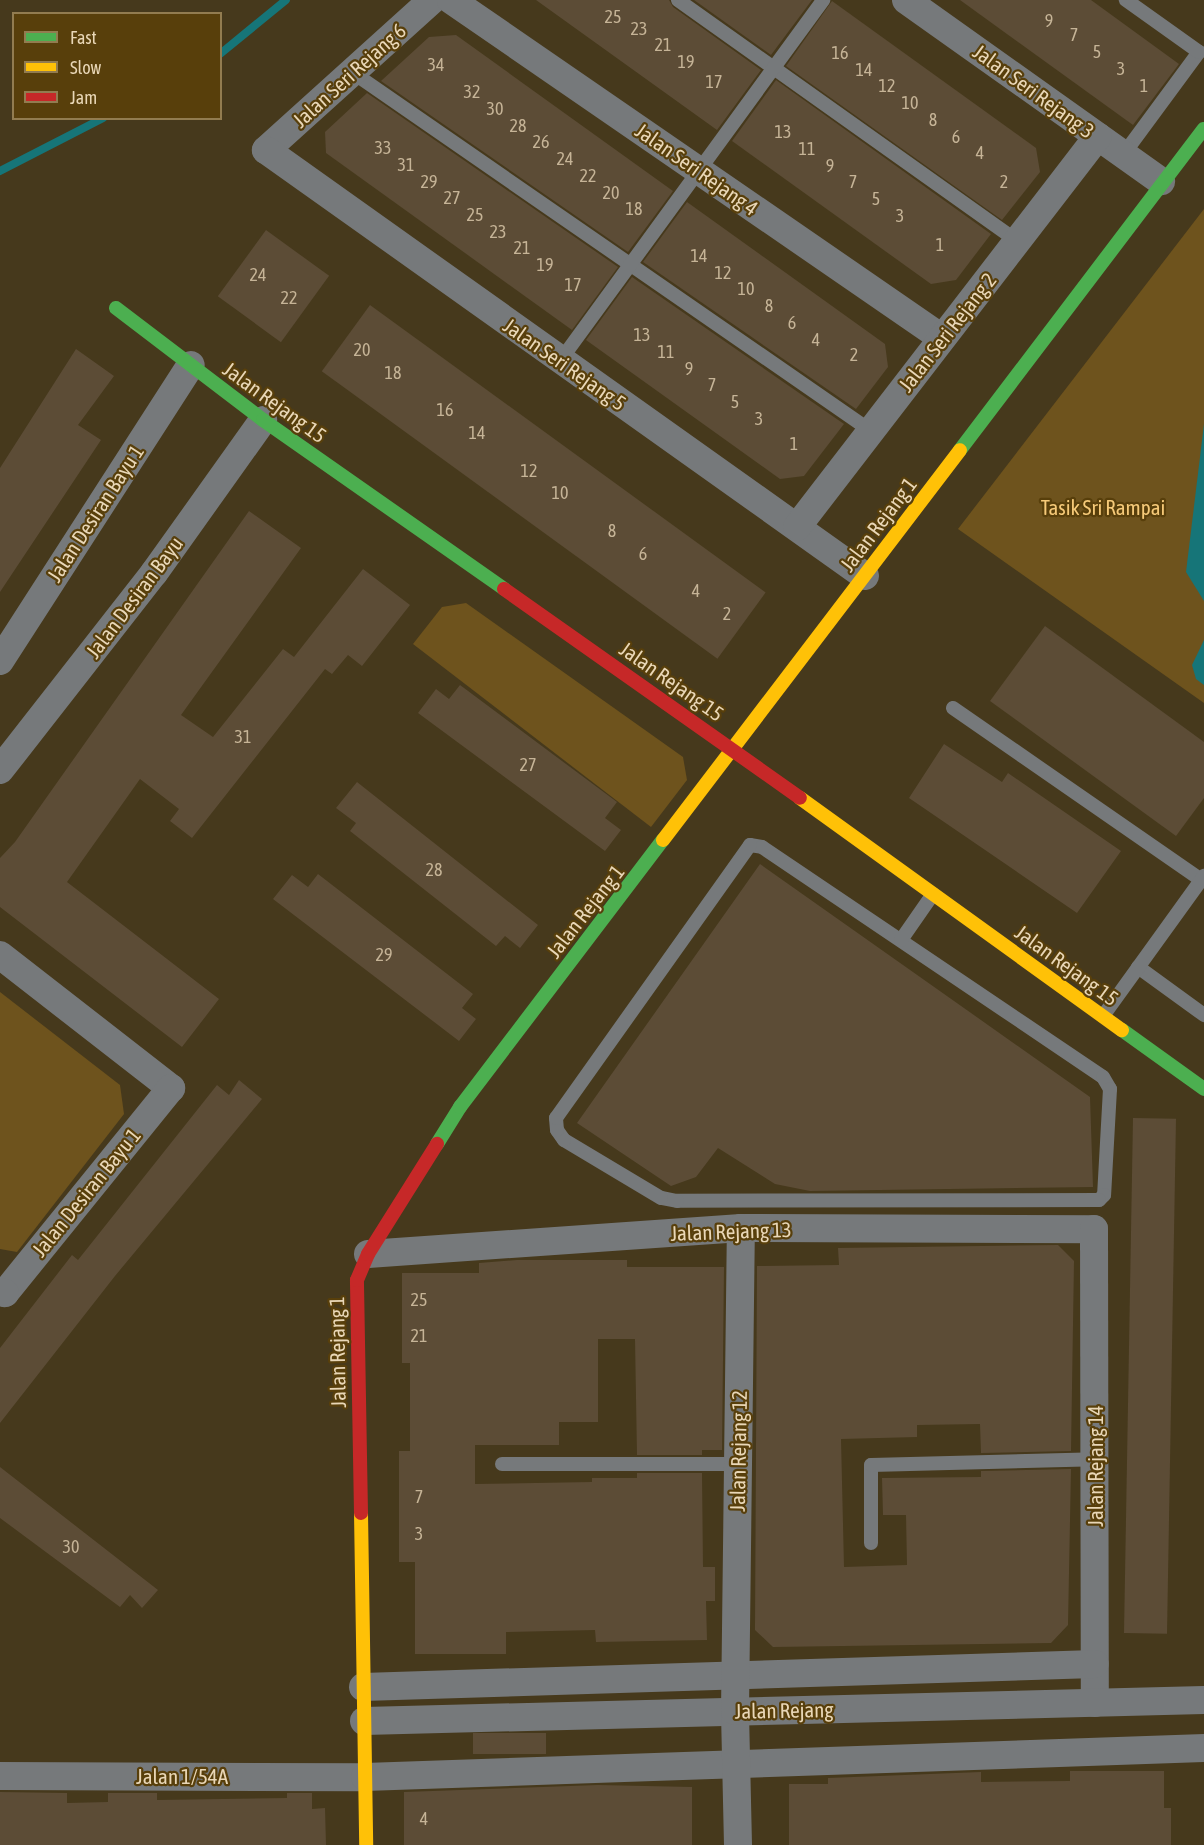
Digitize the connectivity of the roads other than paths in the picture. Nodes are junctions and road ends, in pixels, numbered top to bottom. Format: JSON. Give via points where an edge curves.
{"nodes":[{"id":1,"x":432,"y":0,"type":"edge"},
{"id":2,"x":451,"y":0,"type":"edge"},
{"id":3,"x":678,"y":0,"type":"edge"},
{"id":4,"x":823,"y":0,"type":"edge"},
{"id":5,"x":906,"y":0,"type":"edge"},
{"id":6,"x":1125,"y":0,"type":"edge"},
{"id":7,"x":772,"y":68,"type":"junction"},
{"id":8,"x":352,"y":72,"type":"junction"},
{"id":9,"x":1204,"y":129,"type":"edge"},
{"id":10,"x":1098,"y":136,"type":"junction"},
{"id":11,"x":266,"y":150,"type":"joint"},
{"id":12,"x":1124,"y":155,"type":"junction"},
{"id":13,"x":699,"y":170,"type":"junction"},
{"id":14,"x":1161,"y":181,"type":"junction"},
{"id":15,"x":1017,"y":241,"type":"junction"},
{"id":16,"x":629,"y":266,"type":"junction"},
{"id":17,"x":116,"y":308,"type":"dead end"},
{"id":18,"x":942,"y":338,"type":"junction"},
{"id":19,"x":560,"y":361,"type":"junction"},
{"id":20,"x":190,"y":365,"type":"junction"},
{"id":21,"x":263,"y":420,"type":"junction"},
{"id":22,"x":871,"y":431,"type":"junction"},
{"id":23,"x":797,"y":527,"type":"junction"},
{"id":24,"x":865,"y":576,"type":"junction"},
{"id":25,"x":0,"y":661,"type":"edge"},
{"id":26,"x":953,"y":708,"type":"dead end"},
{"id":27,"x":735,"y":751,"type":"junction"},
{"id":28,"x":0,"y":770,"type":"edge"},
{"id":29,"x":1203,"y":878,"type":"edge"},
{"id":30,"x":933,"y":894,"type":"junction"},
{"id":31,"x":901,"y":940,"type":"junction"},
{"id":32,"x":0,"y":955,"type":"edge"},
{"id":33,"x":1138,"y":967,"type":"junction"},
{"id":34,"x":1204,"y":1015,"type":"edge"},
{"id":35,"x":1103,"y":1016,"type":"junction"},
{"id":36,"x":1204,"y":1089,"type":"edge"},
{"id":37,"x":741,"y":1228,"type":"junction"},
{"id":38,"x":1094,"y":1229,"type":"joint"},
{"id":39,"x":368,"y":1254,"type":"junction"},
{"id":40,"x":0,"y":1292,"type":"edge"},
{"id":41,"x":1095,"y":1459,"type":"junction"},
{"id":42,"x":502,"y":1464,"type":"dead end"},
{"id":43,"x":738,"y":1464,"type":"junction"},
{"id":44,"x":872,"y":1543,"type":"dead end"},
{"id":45,"x":1095,"y":1664,"type":"junction"},
{"id":46,"x":735,"y":1674,"type":"junction"},
{"id":47,"x":363,"y":1687,"type":"junction"},
{"id":48,"x":1204,"y":1700,"type":"edge"},
{"id":49,"x":1095,"y":1703,"type":"junction"},
{"id":50,"x":735,"y":1711,"type":"junction"},
{"id":51,"x":364,"y":1721,"type":"junction"},
{"id":52,"x":1204,"y":1748,"type":"edge"},
{"id":53,"x":736,"y":1764,"type":"junction"},
{"id":54,"x":0,"y":1776,"type":"edge"},
{"id":55,"x":364,"y":1777,"type":"junction"},
{"id":56,"x":366,"y":1845,"type":"edge"},
{"id":57,"x":738,"y":1845,"type":"edge"}],
"edges":[{"from":1,"to":8,"type":"street","name":"Jalan Seri Rejang 6"},
{"from":2,"to":13,"type":"street","name":"Jalan Seri Rejang 4"},
{"from":3,"to":7,"type":"lane"},
{"from":4,"to":7,"type":"lane"},
{"from":5,"to":10,"type":"street","name":"Jalan Seri Rejang 3"},
{"from":6,"to":12,"type":"lane","via":[[1199,52]]},
{"from":7,"to":13,"type":"lane"},
{"from":7,"to":15,"type":"lane"},
{"from":8,"to":11,"type":"street","name":"Jalan Seri Rejang 6"},
{"from":8,"to":16,"type":"lane"},
{"from":9,"to":14,"type":"street","name":"Jalan Rejang 1"},
{"from":10,"to":12,"type":"street","name":"Jalan Seri Rejang 3"},
{"from":10,"to":15,"type":"street","name":"Jalan Seri Rejang 2"},
{"from":11,"to":19,"type":"street","name":"Jalan Seri Rejang 5"},
{"from":12,"to":14,"type":"street","name":"Jalan Seri Rejang 3"},
{"from":13,"to":16,"type":"lane"},
{"from":13,"to":18,"type":"street","name":"Jalan Seri Rejang 4"},
{"from":14,"to":24,"type":"street","name":"Jalan Rejang 1"},
{"from":15,"to":18,"type":"street","name":"Jalan Seri Rejang 2"},
{"from":16,"to":19,"type":"lane"},
{"from":16,"to":22,"type":"lane"},
{"from":17,"to":20,"type":"street","name":"Jalan Rejang 15"},
{"from":18,"to":22,"type":"street","name":"Jalan Seri Rejang 2"},
{"from":19,"to":23,"type":"street","name":"Jalan Seri Rejang 5"},
{"from":20,"to":21,"type":"street","name":"Jalan Rejang 15"},
{"from":20,"to":25,"type":"street","name":"Jalan Desiran Bayu 1"},
{"from":21,"to":27,"type":"street","name":"Jalan Rejang 15"},
{"from":21,"to":28,"type":"street","name":"Jalan Desiran Bayu","via":[[154,573]]},
{"from":22,"to":23,"type":"street","name":"Jalan Seri Rejang 2"},
{"from":23,"to":24,"type":"street","name":"Jalan Seri Rejang 5"},
{"from":24,"to":27,"type":"street","name":"Jalan Rejang 1"},
{"from":26,"to":29,"type":"lane"},
{"from":27,"to":30,"type":"street","name":"Jalan Rejang 15"},
{"from":27,"to":39,"type":"street","name":"Jalan Rejang 1","via":[[460,1107]]},
{"from":29,"to":33,"type":"lane"},
{"from":30,"to":31,"type":"lane"},
{"from":30,"to":35,"type":"street","name":"Jalan Rejang 15"},
{"from":31,"to":31,"type":"lane","via":[[1103,1077],[1110,1089],[1106,1187],[1099,1200],[677,1201],[661,1198],[564,1140],[557,1130],[556,1118],[750,845],[762,847]]},
{"from":32,"to":40,"type":"street","name":"Jalan Desiran Bayu 1","via":[[171,1088],[5,1293]]},
{"from":33,"to":34,"type":"lane"},
{"from":33,"to":35,"type":"lane"},
{"from":35,"to":36,"type":"street","name":"Jalan Rejang 15"},
{"from":37,"to":38,"type":"street","name":"Jalan Rejang 13"},
{"from":37,"to":39,"type":"street","name":"Jalan Rejang 13"},
{"from":37,"to":43,"type":"street","name":"Jalan Rejang 12"},
{"from":38,"to":41,"type":"street","name":"Jalan Rejang 14"},
{"from":39,"to":47,"type":"street","name":"Jalan Rejang 1","via":[[357,1280]]},
{"from":41,"to":44,"type":"lane","via":[[871,1465]]},
{"from":41,"to":45,"type":"street","name":"Jalan Rejang 14"},
{"from":42,"to":43,"type":"lane"},
{"from":43,"to":46,"type":"street","name":"Jalan Rejang 12"},
{"from":45,"to":46,"type":"street"},
{"from":45,"to":49,"type":"street","name":"Jalan Rejang 14"},
{"from":46,"to":47,"type":"street"},
{"from":46,"to":50,"type":"street","name":"Jalan Rejang 12"},
{"from":47,"to":51,"type":"street","name":"Jalan Rejang 1"},
{"from":48,"to":49,"type":"street","name":"Jalan Rejang"},
{"from":49,"to":50,"type":"street","name":"Jalan Rejang"},
{"from":50,"to":51,"type":"street","name":"Jalan Rejang"},
{"from":50,"to":53,"type":"street","name":"Jalan Rejang 12"},
{"from":51,"to":55,"type":"street","name":"Jalan Rejang 1"},
{"from":52,"to":53,"type":"street","name":"Jalan 1/54A"},
{"from":53,"to":55,"type":"street","name":"Jalan 1/54A"},
{"from":53,"to":57,"type":"street","name":"Jalan Rejang 12"},
{"from":54,"to":55,"type":"street","name":"Jalan 1/54A"},
{"from":55,"to":56,"type":"street","name":"Jalan Rejang 1"}]}
